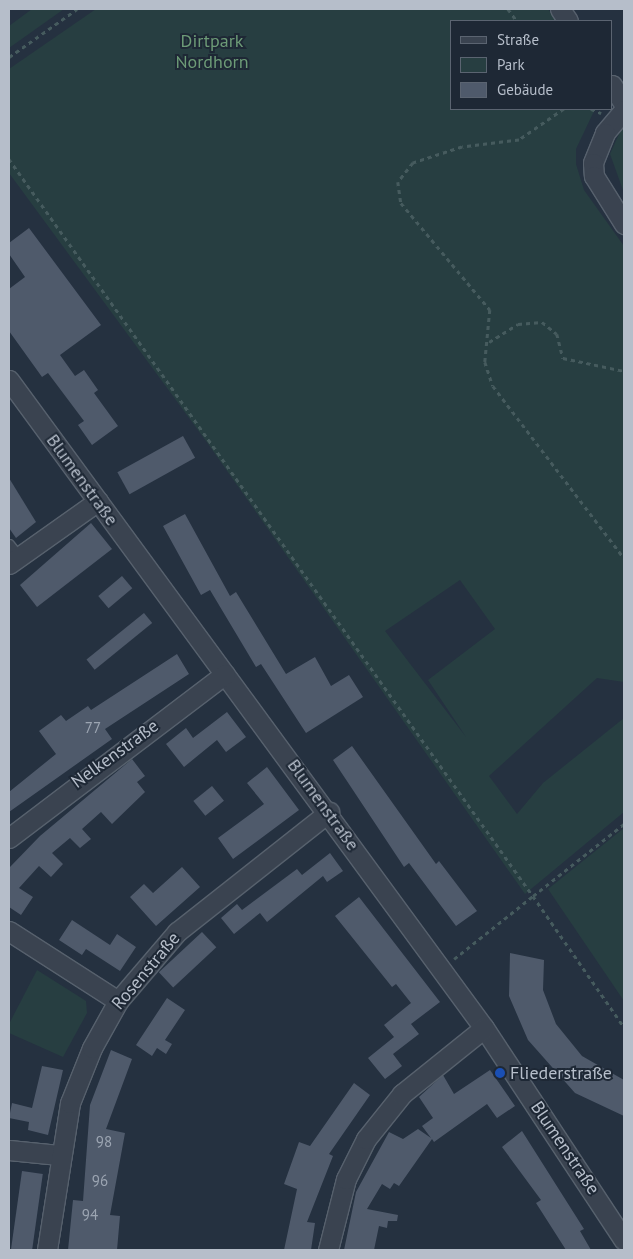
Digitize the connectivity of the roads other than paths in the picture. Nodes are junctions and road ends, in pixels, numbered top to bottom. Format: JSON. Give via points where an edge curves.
{"nodes":[{"id":1,"x":560,"y":9,"type":"edge"},
{"id":2,"x":567,"y":20,"type":"edge"},
{"id":3,"x":613,"y":87,"type":"edge"},
{"id":4,"x":624,"y":104,"type":"edge"},
{"id":5,"x":624,"y":110,"type":"edge"},
{"id":6,"x":624,"y":224,"type":"edge"},
{"id":7,"x":9,"y":380,"type":"edge"},
{"id":8,"x":98,"y":501,"type":"junction"},
{"id":9,"x":12,"y":555,"type":"edge"},
{"id":10,"x":224,"y":674,"type":"junction"},
{"id":11,"x":329,"y":812,"type":"junction"},
{"id":12,"x":9,"y":838,"type":"edge"},
{"id":13,"x":9,"y":931,"type":"edge"},
{"id":14,"x":118,"y":1001,"type":"junction"},
{"id":15,"x":484,"y":1028,"type":"junction"},
{"id":16,"x":9,"y":1150,"type":"edge"},
{"id":17,"x":59,"y":1155,"type":"junction"},
{"id":18,"x":624,"y":1240,"type":"edge"},
{"id":19,"x":47,"y":1250,"type":"edge"},
{"id":20,"x":328,"y":1250,"type":"edge"}],
"edges":[{"from":1,"to":2,"type":"street"},
{"from":3,"to":4,"type":"street"},
{"from":5,"to":6,"type":"street","via":[[605,133],[594,164],[594,176]]},
{"from":7,"to":8,"type":"street","name":"Blumenstraße"},
{"from":8,"to":9,"type":"street"},
{"from":8,"to":10,"type":"street","name":"Blumenstraße"},
{"from":10,"to":11,"type":"street","name":"Blumenstraße"},
{"from":10,"to":12,"type":"street","name":"Nelkenstraße"},
{"from":11,"to":14,"type":"street","name":"Rosenstraße","via":[[177,932]]},
{"from":11,"to":15,"type":"street","name":"Blumenstraße"},
{"from":13,"to":14,"type":"street"},
{"from":14,"to":17,"type":"street","name":"Rosenstraße","via":[[92,1048],[70,1103]]},
{"from":15,"to":18,"type":"street","name":"Blumenstraße"},
{"from":15,"to":20,"type":"street","via":[[402,1094],[366,1139],[343,1187]]},
{"from":16,"to":17,"type":"street"},
{"from":17,"to":19,"type":"street","name":"Rosenstraße"}]}
